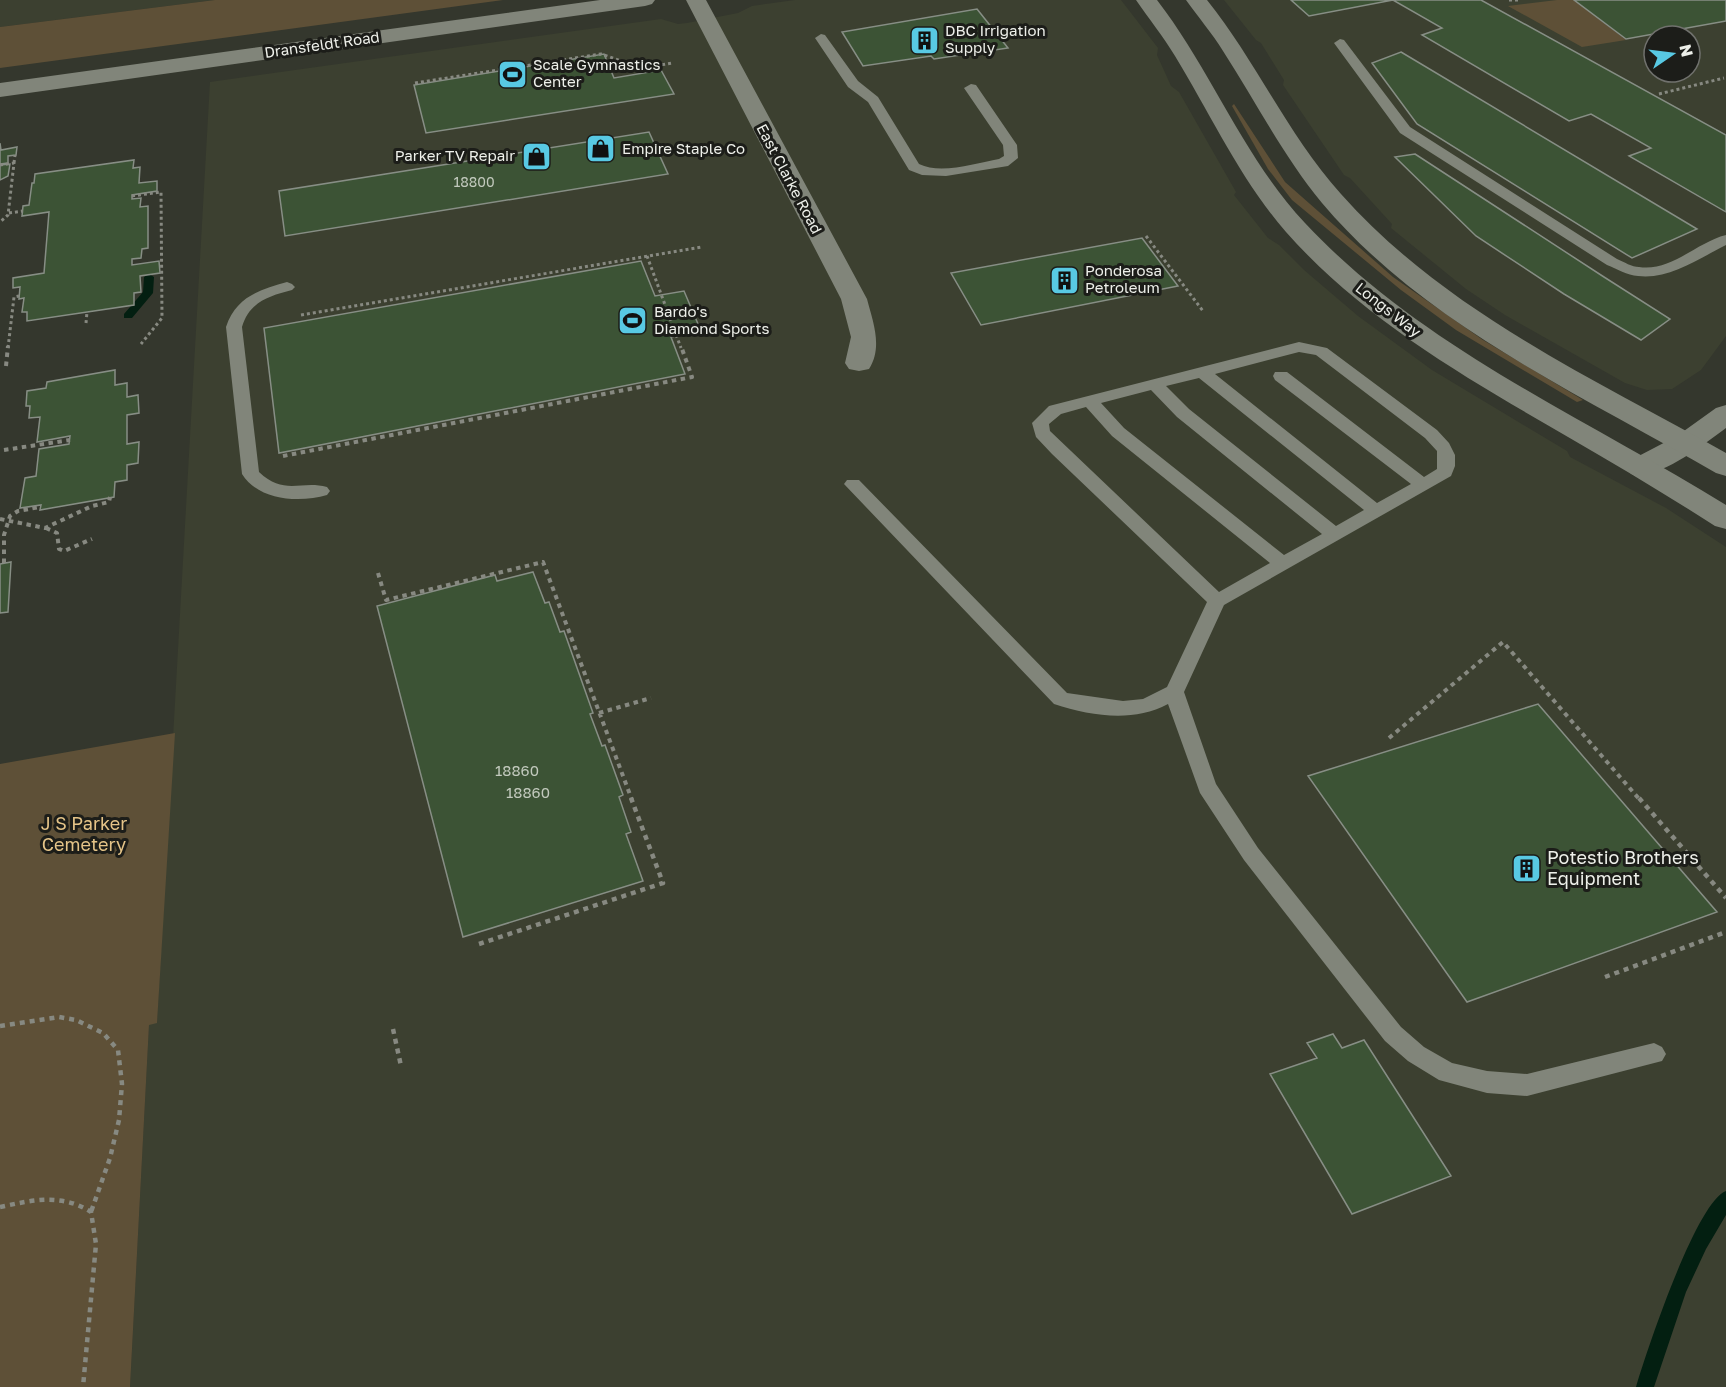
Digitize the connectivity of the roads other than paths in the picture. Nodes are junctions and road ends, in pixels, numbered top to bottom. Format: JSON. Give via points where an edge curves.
{"nodes":[{"id":1,"x":645,"y":0,"type":"edge"},
{"id":2,"x":696,"y":0,"type":"edge"},
{"id":3,"x":1146,"y":0,"type":"edge"},
{"id":4,"x":1196,"y":0,"type":"edge"},
{"id":5,"x":821,"y":38,"type":"dead end"},
{"id":6,"x":1340,"y":43,"type":"dead end"},
{"id":7,"x":971,"y":88,"type":"dead end"},
{"id":8,"x":0,"y":90,"type":"edge"},
{"id":9,"x":1726,"y":239,"type":"edge"},
{"id":10,"x":287,"y":288,"type":"dead end"},
{"id":11,"x":859,"y":363,"type":"dead end"},
{"id":12,"x":1201,"y":371,"type":"junction"},
{"id":13,"x":1281,"y":376,"type":"dead end"},
{"id":14,"x":1154,"y":383,"type":"junction"},
{"id":15,"x":1088,"y":400,"type":"junction"},
{"id":16,"x":1726,"y":414,"type":"edge"},
{"id":17,"x":1687,"y":443,"type":"junction"},
{"id":18,"x":1641,"y":466,"type":"junction"},
{"id":19,"x":1726,"y":466,"type":"edge"},
{"id":20,"x":853,"y":484,"type":"dead end"},
{"id":21,"x":1422,"y":484,"type":"junction"},
{"id":22,"x":321,"y":491,"type":"dead end"},
{"id":23,"x":1376,"y":511,"type":"junction"},
{"id":24,"x":1726,"y":519,"type":"edge"},
{"id":25,"x":1335,"y":535,"type":"junction"},
{"id":26,"x":1283,"y":564,"type":"junction"},
{"id":27,"x":1217,"y":601,"type":"junction"},
{"id":28,"x":1174,"y":692,"type":"junction"},
{"id":29,"x":1654,"y":1054,"type":"dead end"}],
"edges":[{"from":1,"to":8,"type":"street","name":"Dransfeldt Road"},
{"from":2,"to":11,"type":"street","name":"East Clarke Road","via":[[854,299],[864,337]]},
{"from":3,"to":18,"type":"street","name":"Longs Way","via":[[1177,39],[1228,132],[1269,196],[1324,257],[1426,340]]},
{"from":4,"to":17,"type":"street","via":[[1237,53],[1315,178],[1375,243],[1448,302],[1497,335]]},
{"from":5,"to":7,"type":"lane","via":[[853,84],[873,100],[908,162],[922,171],[1003,163],[1011,158],[1010,146]]},
{"from":6,"to":9,"type":"lane","via":[[1405,130],[1612,262],[1639,272],[1658,269]]},
{"from":10,"to":22,"type":"lane","via":[[249,300],[236,316],[234,327],[251,474],[260,485],[273,490]]},
{"from":12,"to":14,"type":"lane"},
{"from":12,"to":21,"type":"lane","via":[[1299,347],[1321,351],[1447,450],[1445,472]]},
{"from":12,"to":23,"type":"lane"},
{"from":13,"to":21,"type":"lane"},
{"from":14,"to":15,"type":"lane"},
{"from":14,"to":25,"type":"lane","via":[[1183,413]]},
{"from":15,"to":26,"type":"lane","via":[[1118,432]]},
{"from":15,"to":27,"type":"lane","via":[[1055,410],[1040,423],[1042,434]]},
{"from":16,"to":17,"type":"street"},
{"from":17,"to":18,"type":"street"},
{"from":17,"to":19,"type":"street"},
{"from":18,"to":24,"type":"street","name":"Longs Way"},
{"from":20,"to":28,"type":"lane","via":[[1061,699],[1118,709],[1145,705]]},
{"from":21,"to":23,"type":"lane"},
{"from":23,"to":25,"type":"lane"},
{"from":25,"to":26,"type":"lane"},
{"from":26,"to":27,"type":"lane"},
{"from":27,"to":28,"type":"lane"},
{"from":28,"to":29,"type":"lane","via":[[1207,787],[1251,854],[1393,1034],[1416,1054],[1447,1072],[1487,1082],[1527,1085]]}]}
